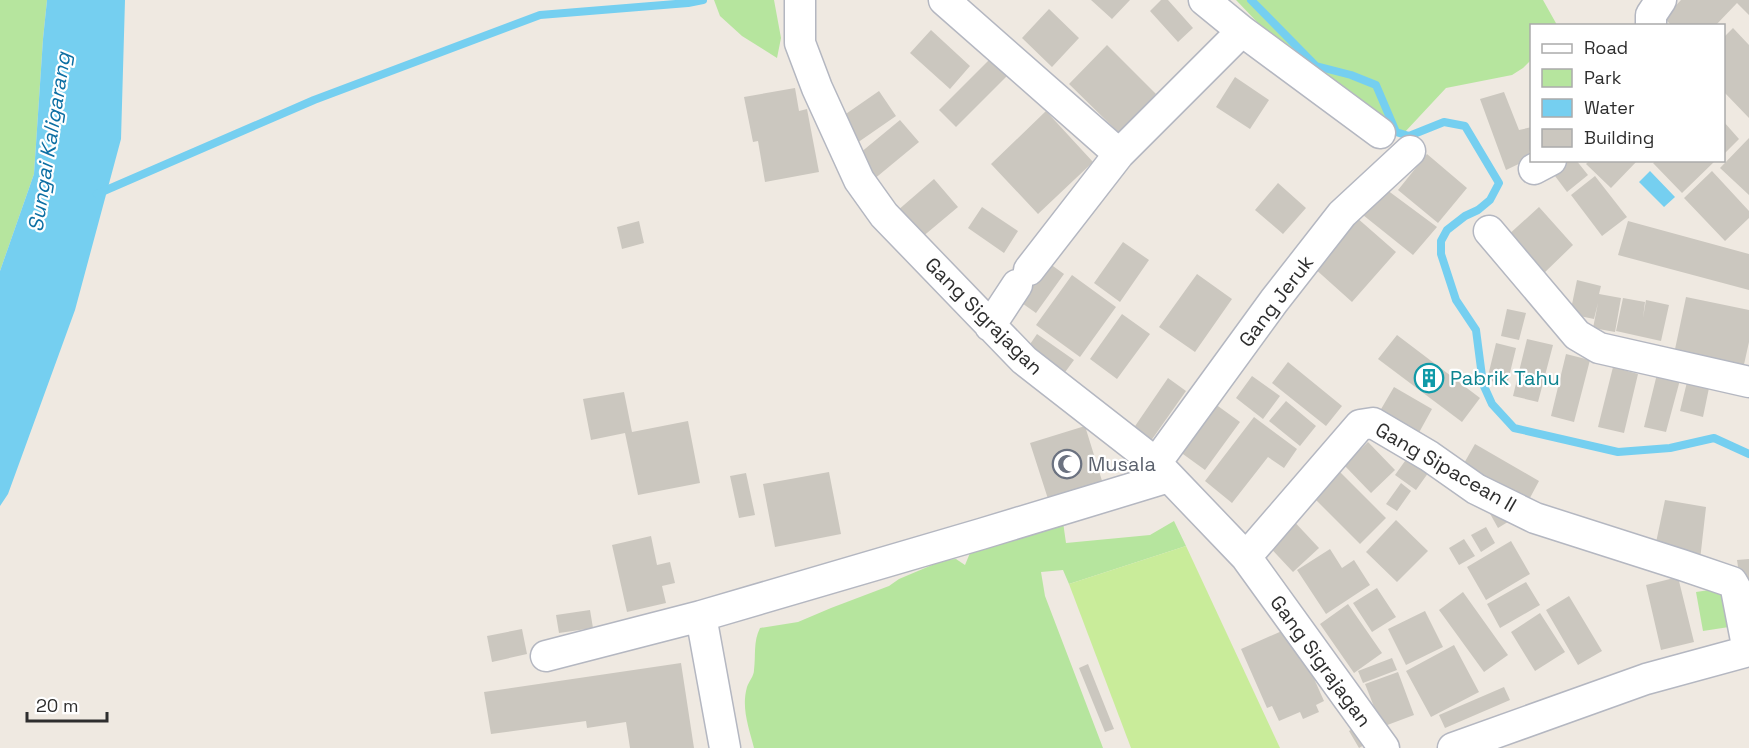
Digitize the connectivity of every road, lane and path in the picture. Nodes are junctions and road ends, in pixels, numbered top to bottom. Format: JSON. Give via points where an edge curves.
{"nodes":[{"id":1,"x":944,"y":0,"type":"edge"},
{"id":2,"x":1204,"y":0,"type":"edge"},
{"id":3,"x":1661,"y":0,"type":"edge"},
{"id":4,"x":800,"y":5,"type":"edge"},
{"id":5,"x":1651,"y":24,"type":"edge"},
{"id":6,"x":1242,"y":31,"type":"junction"},
{"id":7,"x":1380,"y":133,"type":"dead end"},
{"id":8,"x":1410,"y":151,"type":"dead end"},
{"id":9,"x":1119,"y":154,"type":"junction"},
{"id":10,"x":1489,"y":231,"type":"dead end"},
{"id":11,"x":990,"y":326,"type":"junction"},
{"id":12,"x":1749,"y":382,"type":"edge"},
{"id":13,"x":1163,"y":470,"type":"junction"},
{"id":14,"x":1246,"y":557,"type":"junction"},
{"id":15,"x":701,"y":616,"type":"junction"},
{"id":16,"x":1749,"y":651,"type":"edge"},
{"id":17,"x":546,"y":656,"type":"dead end"},
{"id":18,"x":725,"y":748,"type":"edge"},
{"id":19,"x":1384,"y":748,"type":"edge"},
{"id":20,"x":1453,"y":748,"type":"edge"}],
"edges":[{"from":1,"to":9,"type":"street"},
{"from":2,"to":6,"type":"street"},
{"from":3,"to":5,"type":"street","via":[[1651,15]]},
{"from":4,"to":11,"type":"street","name":"Gang Sigrajagan","via":[[800,43],[859,180],[884,215]]},
{"from":6,"to":7,"type":"street"},
{"from":6,"to":9,"type":"street"},
{"from":8,"to":13,"type":"street","name":"Gang Jeruk","via":[[1342,214],[1274,301]]},
{"from":9,"to":11,"type":"street"},
{"from":10,"to":12,"type":"street","via":[[1587,342]]},
{"from":11,"to":13,"type":"street","name":"Gang Sigrajagan","via":[[1023,360]]},
{"from":13,"to":14,"type":"street","name":"Gang Sigrajagan"},
{"from":13,"to":15,"type":"street","via":[[981,534]]},
{"from":14,"to":16,"type":"street","name":"Gang Sipacean II","via":[[1360,425],[1373,423],[1476,489],[1535,518],[1732,582]]},
{"from":14,"to":19,"type":"street","name":"Gang Sigrajagan"},
{"from":15,"to":17,"type":"street"},
{"from":15,"to":18,"type":"street"},
{"from":16,"to":20,"type":"street","via":[[1646,680]]}]}
